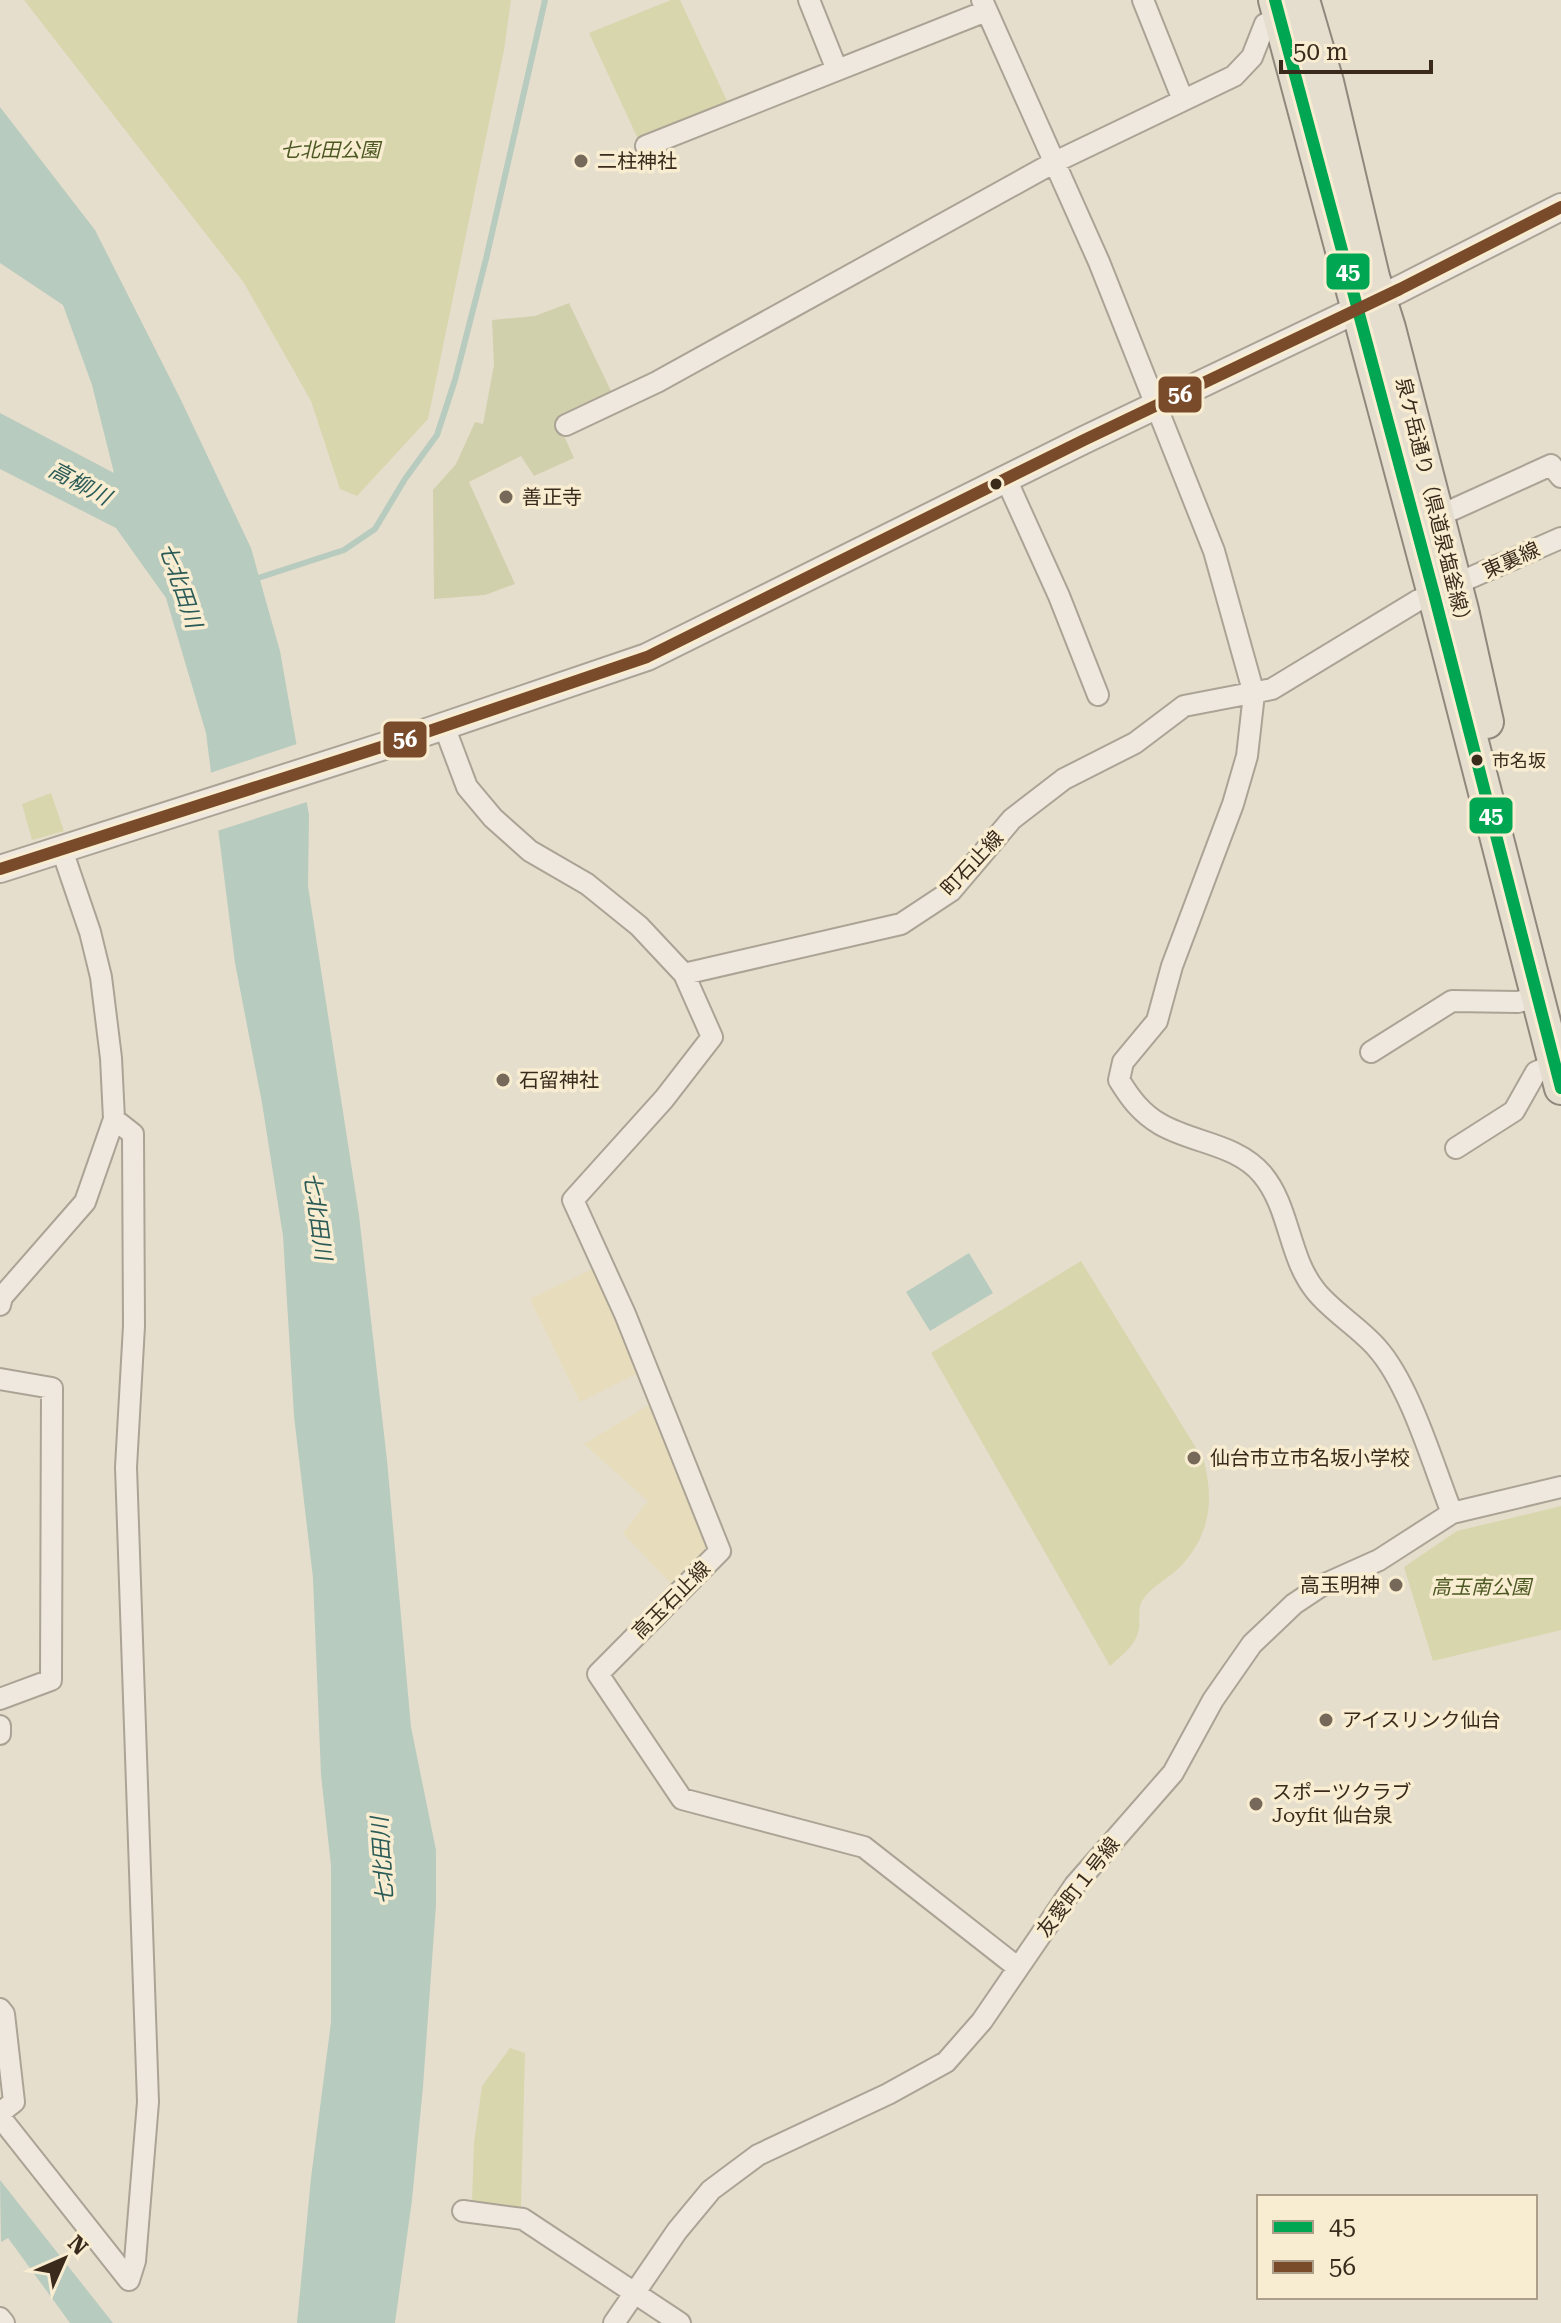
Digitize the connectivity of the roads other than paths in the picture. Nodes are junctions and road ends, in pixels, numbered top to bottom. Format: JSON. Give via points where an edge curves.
{"nodes":[{"id":1,"x":809,"y":0,"type":"edge"},
{"id":2,"x":1143,"y":0,"type":"edge"},
{"id":3,"x":984,"y":5,"type":"edge"},
{"id":4,"x":1286,"y":6,"type":"edge"},
{"id":5,"x":837,"y":70,"type":"junction"},
{"id":6,"x":1183,"y":100,"type":"junction"},
{"id":7,"x":646,"y":146,"type":"dead end"},
{"id":8,"x":1053,"y":163,"type":"junction"},
{"id":9,"x":1561,"y":207,"type":"edge"},
{"id":10,"x":1369,"y":304,"type":"junction"},
{"id":11,"x":1156,"y":405,"type":"junction"},
{"id":12,"x":566,"y":425,"type":"dead end"},
{"id":13,"x":1561,"y":477,"type":"edge"},
{"id":14,"x":1006,"y":479,"type":"junction"},
{"id":15,"x":1437,"y":514,"type":"junction"},
{"id":16,"x":1561,"y":538,"type":"edge"},
{"id":17,"x":1435,"y":593,"type":"junction"},
{"id":18,"x":1254,"y":694,"type":"junction"},
{"id":19,"x":1098,"y":695,"type":"dead end"},
{"id":20,"x":444,"y":726,"type":"junction"},
{"id":21,"x":62,"y":850,"type":"junction"},
{"id":22,"x":0,"y":869,"type":"edge"},
{"id":23,"x":684,"y":974,"type":"junction"},
{"id":24,"x":1549,"y":1003,"type":"edge"},
{"id":25,"x":1371,"y":1052,"type":"dead end"},
{"id":26,"x":1558,"y":1076,"type":"edge"},
{"id":27,"x":114,"y":1119,"type":"junction"},
{"id":28,"x":1456,"y":1148,"type":"dead end"},
{"id":29,"x":0,"y":1305,"type":"edge"},
{"id":30,"x":0,"y":1379,"type":"edge"},
{"id":31,"x":1561,"y":1487,"type":"edge"},
{"id":32,"x":1452,"y":1513,"type":"junction"},
{"id":33,"x":0,"y":1699,"type":"edge"},
{"id":34,"x":0,"y":1726,"type":"edge"},
{"id":35,"x":0,"y":1734,"type":"edge"},
{"id":36,"x":1017,"y":1967,"type":"junction"},
{"id":37,"x":0,"y":2009,"type":"edge"},
{"id":38,"x":0,"y":2115,"type":"edge"},
{"id":39,"x":463,"y":2211,"type":"dead end"},
{"id":40,"x":633,"y":2294,"type":"junction"},
{"id":41,"x":0,"y":2318,"type":"edge"},
{"id":42,"x":4,"y":2323,"type":"edge"},
{"id":43,"x":614,"y":2323,"type":"edge"},
{"id":44,"x":680,"y":2323,"type":"edge"}],
"edges":[{"from":1,"to":5,"type":"street"},
{"from":2,"to":6,"type":"street"},
{"from":3,"to":5,"type":"street"},
{"from":3,"to":8,"type":"street"},
{"from":4,"to":6,"type":"street","via":[[1265,24],[1252,57],[1234,76]]},
{"from":4,"to":10,"type":"main road"},
{"from":5,"to":7,"type":"street"},
{"from":6,"to":8,"type":"street"},
{"from":8,"to":11,"type":"street"},
{"from":8,"to":12,"type":"street","via":[[657,382]]},
{"from":9,"to":10,"type":"street"},
{"from":10,"to":11,"type":"street"},
{"from":10,"to":15,"type":"main road","name":"泉ケ岳通り（県道泉塩釜線）"},
{"from":10,"to":17,"type":"main road"},
{"from":11,"to":14,"type":"street"},
{"from":11,"to":18,"type":"street","via":[[1214,551]]},
{"from":13,"to":15,"type":"street","via":[[1551,465]]},
{"from":14,"to":19,"type":"street"},
{"from":14,"to":20,"type":"street","via":[[647,657]]},
{"from":15,"to":17,"type":"main road","name":"泉ケ岳通り（県道泉塩釜線）"},
{"from":16,"to":17,"type":"street","name":"東裏線"},
{"from":17,"to":18,"type":"street","name":"町石止線","via":[[1272,689]]},
{"from":17,"to":24,"type":"main road"},
{"from":18,"to":23,"type":"street","name":"町石止線","via":[[1184,706],[1135,743],[1064,779],[1012,819],[951,891],[901,924]]},
{"from":18,"to":32,"type":"street","via":[[1247,756],[1233,804],[1172,966],[1157,1021],[1123,1062],[1119,1080],[1133,1103],[1160,1124],[1236,1154],[1262,1174],[1315,1291],[1377,1347],[1395,1371]]},
{"from":20,"to":21,"type":"street"},
{"from":20,"to":23,"type":"street","via":[[467,787],[493,818],[530,851],[587,884],[639,926]]},
{"from":21,"to":22,"type":"street"},
{"from":21,"to":27,"type":"street","via":[[101,977]]},
{"from":23,"to":36,"type":"street","name":"高玉石止線","via":[[712,1037],[573,1200],[720,1551],[598,1674],[682,1799],[864,1847]]},
{"from":24,"to":25,"type":"street","via":[[1452,1001]]},
{"from":24,"to":26,"type":"main road"},
{"from":26,"to":28,"type":"street","via":[[1536,1072],[1514,1111]]},
{"from":27,"to":29,"type":"street","via":[[85,1202]]},
{"from":27,"to":38,"type":"street","via":[[133,1134],[134,1326],[126,1467],[148,2102],[129,2280]]},
{"from":30,"to":33,"type":"street","via":[[52,1388],[51,1680]]},
{"from":31,"to":32,"type":"street","name":"友愛町１号線"},
{"from":32,"to":36,"type":"street","name":"友愛町１号線","via":[[1379,1560],[1321,1586],[1252,1644],[1213,1700],[1173,1773],[1075,1885]]},
{"from":34,"to":35,"type":"street"},
{"from":36,"to":40,"type":"street","name":"友愛町１号線","via":[[982,2021],[946,2062],[758,2155],[711,2190]]},
{"from":37,"to":38,"type":"street","via":[[14,2102]]},
{"from":39,"to":40,"type":"street","via":[[523,2219]]},
{"from":40,"to":43,"type":"street","name":"友愛町１号線"},
{"from":40,"to":44,"type":"street"},
{"from":41,"to":42,"type":"street"}]}
